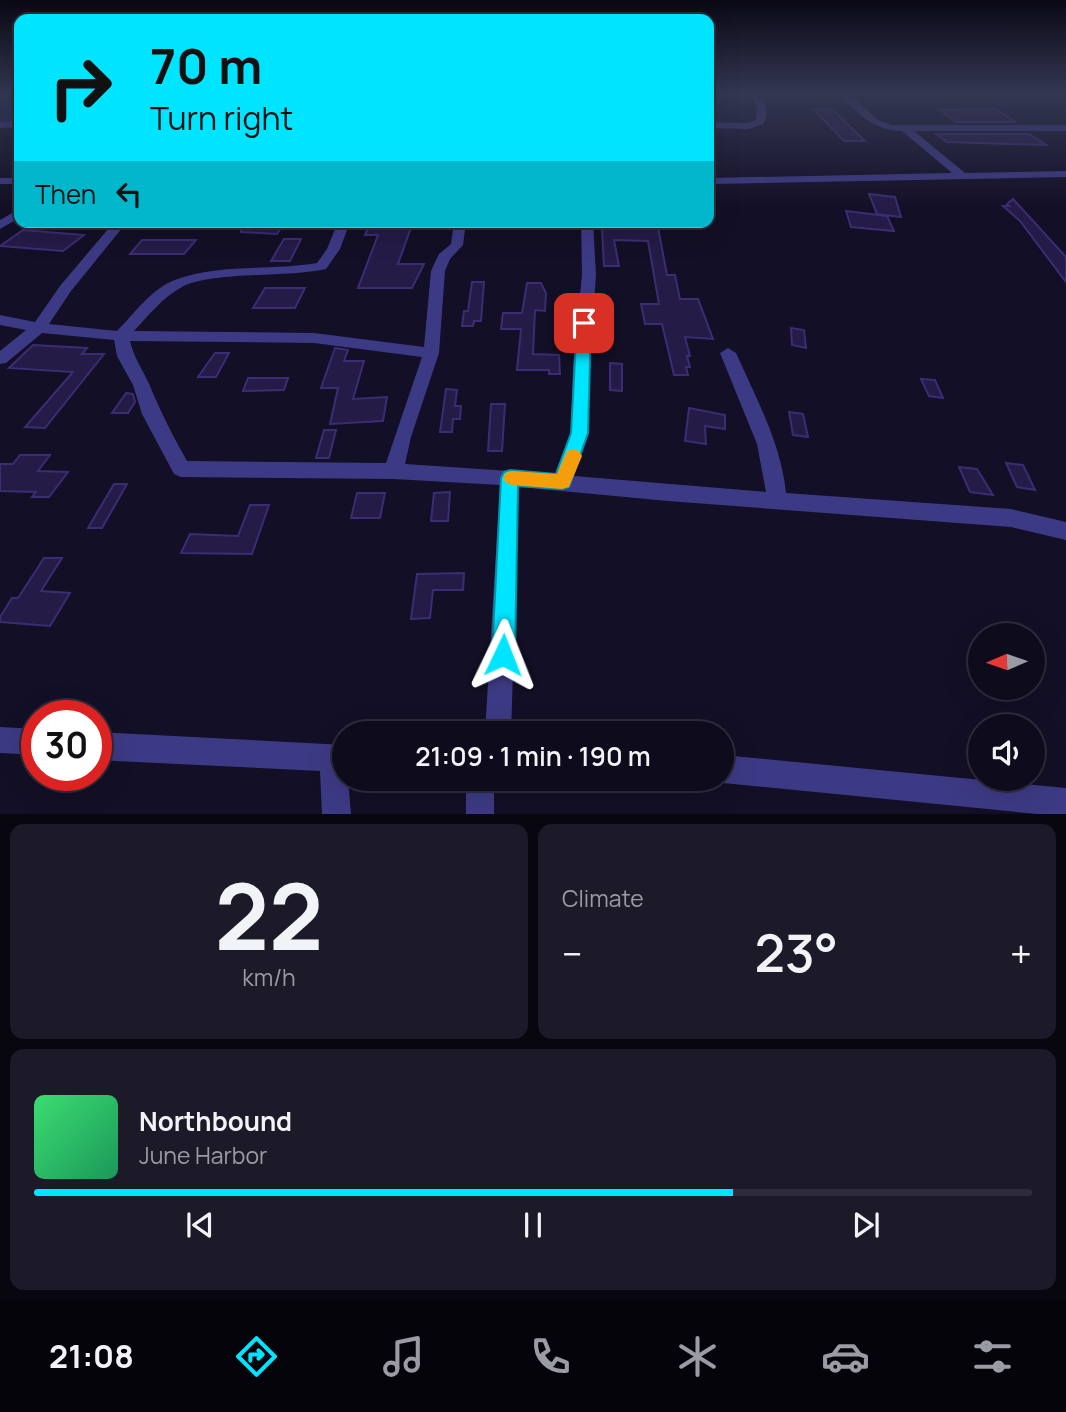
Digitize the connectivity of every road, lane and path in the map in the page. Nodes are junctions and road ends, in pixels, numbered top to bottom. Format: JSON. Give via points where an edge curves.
{"nodes":[{"id":1,"x":910,"y":132,"type":"edge"},
{"id":2,"x":1066,"y":174,"type":"edge"},
{"id":3,"x":964,"y":177,"type":"junction"},
{"id":4,"x":714,"y":181,"type":"edge"},
{"id":5,"x":116,"y":228,"type":"edge"},
{"id":6,"x":342,"y":228,"type":"edge"},
{"id":7,"x":459,"y":228,"type":"edge"},
{"id":8,"x":586,"y":228,"type":"edge"},
{"id":9,"x":0,"y":320,"type":"edge"},
{"id":10,"x":38,"y":328,"type":"junction"},
{"id":11,"x":121,"y":336,"type":"junction"},
{"id":12,"x":431,"y":352,"type":"junction"},
{"id":13,"x":728,"y":353,"type":"dead end"},
{"id":14,"x":0,"y":359,"type":"edge"},
{"id":15,"x":394,"y":471,"type":"junction"},
{"id":16,"x":510,"y":478,"type":"junction"},
{"id":17,"x":562,"y":482,"type":"junction"},
{"id":18,"x":777,"y":501,"type":"junction"},
{"id":19,"x":1066,"y":531,"type":"edge"},
{"id":20,"x":499,"y":721,"type":"edge"},
{"id":21,"x":0,"y":740,"type":"edge"},
{"id":22,"x":21,"y":741,"type":"edge"},
{"id":23,"x":112,"y":747,"type":"edge"},
{"id":24,"x":332,"y":759,"type":"edge"},
{"id":25,"x":734,"y":770,"type":"edge"},
{"id":26,"x":338,"y":791,"type":"edge"},
{"id":27,"x":481,"y":791,"type":"edge"},
{"id":28,"x":1066,"y":803,"type":"edge"},
{"id":29,"x":337,"y":814,"type":"edge"},
{"id":30,"x":480,"y":814,"type":"edge"}],
"edges":[{"from":1,"to":3,"type":"street"},
{"from":2,"to":3,"type":"street"},
{"from":3,"to":4,"type":"street"},
{"from":5,"to":10,"type":"street"},
{"from":6,"to":11,"type":"street","via":[[321,266],[196,277],[178,283]]},
{"from":7,"to":12,"type":"street","via":[[457,245],[440,262]]},
{"from":8,"to":17,"type":"street","via":[[589,275],[580,433]]},
{"from":9,"to":10,"type":"street"},
{"from":10,"to":11,"type":"street"},
{"from":10,"to":14,"type":"street"},
{"from":11,"to":12,"type":"street","via":[[314,338]]},
{"from":11,"to":15,"type":"street","via":[[125,356],[181,470]]},
{"from":12,"to":15,"type":"street"},
{"from":13,"to":18,"type":"street","via":[[767,445]]},
{"from":15,"to":16,"type":"street"},
{"from":16,"to":17,"type":"street"},
{"from":16,"to":20,"type":"street"},
{"from":17,"to":18,"type":"street"},
{"from":18,"to":19,"type":"street","via":[[1011,518]]},
{"from":21,"to":22,"type":"street"},
{"from":23,"to":24,"type":"street"},
{"from":25,"to":28,"type":"street"},
{"from":26,"to":29,"type":"street"},
{"from":27,"to":30,"type":"street"}]}
